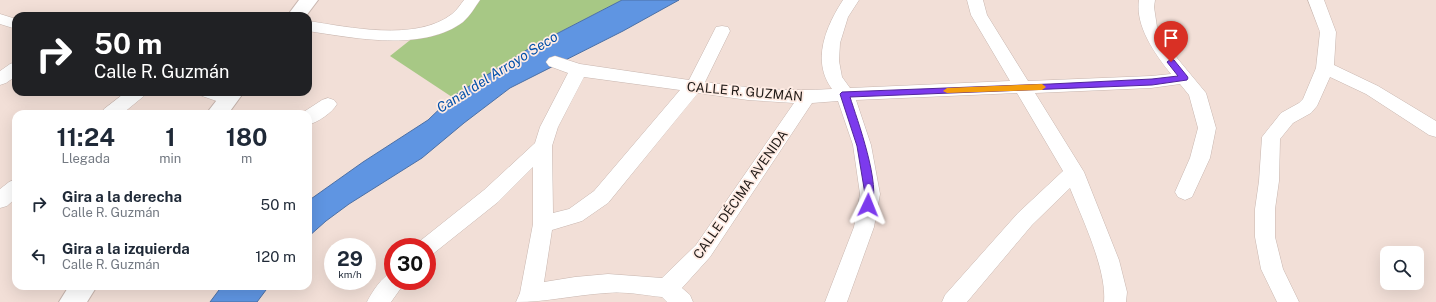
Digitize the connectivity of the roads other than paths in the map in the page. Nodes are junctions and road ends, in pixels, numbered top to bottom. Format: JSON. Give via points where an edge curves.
{"nodes":[{"id":1,"x":310,"y":0,"type":"edge"},
{"id":2,"x":472,"y":0,"type":"edge"},
{"id":3,"x":851,"y":0,"type":"edge"},
{"id":4,"x":975,"y":0,"type":"edge"},
{"id":5,"x":1147,"y":0,"type":"edge"},
{"id":6,"x":1316,"y":0,"type":"edge"},
{"id":7,"x":300,"y":12,"type":"edge"},
{"id":8,"x":0,"y":19,"type":"edge"},
{"id":9,"x":12,"y":23,"type":"edge"},
{"id":10,"x":312,"y":27,"type":"edge"},
{"id":11,"x":722,"y":31,"type":"dead end"},
{"id":12,"x":555,"y":62,"type":"dead end"},
{"id":13,"x":1325,"y":68,"type":"junction"},
{"id":14,"x":578,"y":70,"type":"junction"},
{"id":15,"x":12,"y":71,"type":"edge"},
{"id":16,"x":1184,"y":78,"type":"junction"},
{"id":17,"x":0,"y":79,"type":"edge"},
{"id":18,"x":694,"y":86,"type":"junction"},
{"id":19,"x":1022,"y":88,"type":"junction"},
{"id":20,"x":845,"y":94,"type":"junction"},
{"id":21,"x":133,"y":96,"type":"edge"},
{"id":22,"x":216,"y":96,"type":"edge"},
{"id":23,"x":807,"y":97,"type":"junction"},
{"id":24,"x":227,"y":102,"type":"edge"},
{"id":25,"x":328,"y":104,"type":"dead end"},
{"id":26,"x":115,"y":110,"type":"edge"},
{"id":27,"x":312,"y":115,"type":"edge"},
{"id":28,"x":1436,"y":130,"type":"edge"},
{"id":29,"x":543,"y":146,"type":"junction"},
{"id":30,"x":1074,"y":172,"type":"junction"},
{"id":31,"x":12,"y":190,"type":"edge"},
{"id":32,"x":1185,"y":192,"type":"dead end"},
{"id":33,"x":0,"y":200,"type":"edge"},
{"id":34,"x":543,"y":224,"type":"junction"},
{"id":35,"x":436,"y":240,"type":"edge"},
{"id":36,"x":81,"y":290,"type":"edge"},
{"id":37,"x":388,"y":290,"type":"edge"},
{"id":38,"x":674,"y":295,"type":"edge"},
{"id":39,"x":538,"y":297,"type":"edge"},
{"id":40,"x":72,"y":302,"type":"edge"},
{"id":41,"x":378,"y":302,"type":"edge"},
{"id":42,"x":836,"y":302,"type":"edge"},
{"id":43,"x":953,"y":302,"type":"edge"},
{"id":44,"x":1115,"y":302,"type":"edge"},
{"id":45,"x":1288,"y":302,"type":"edge"}],
"edges":[{"from":1,"to":7,"type":"street"},
{"from":2,"to":10,"type":"street","via":[[457,18],[440,27],[419,33],[383,36]]},
{"from":3,"to":20,"type":"street","via":[[840,17],[832,43],[830,61],[833,78]]},
{"from":4,"to":19,"type":"street","via":[[979,15]]},
{"from":5,"to":16,"type":"street","via":[[1149,27]]},
{"from":6,"to":13,"type":"street","via":[[1328,32]]},
{"from":8,"to":9,"type":"street"},
{"from":11,"to":18,"type":"street"},
{"from":12,"to":14,"type":"street","name":"CALLE R. GUZMÁN"},
{"from":13,"to":28,"type":"street","via":[[1372,90]]},
{"from":13,"to":45,"type":"street","via":[[1311,102],[1287,118],[1271,137],[1265,237],[1272,269]]},
{"from":14,"to":18,"type":"street","name":"CALLE R. GUZMÁN"},
{"from":14,"to":29,"type":"street","via":[[549,127]]},
{"from":15,"to":17,"type":"street"},
{"from":16,"to":19,"type":"street","name":"CALLE R. GUZMÁN","via":[[1152,82]]},
{"from":16,"to":32,"type":"street","via":[[1197,93],[1207,128],[1200,158]]},
{"from":18,"to":23,"type":"street","name":"CALLE R. GUZMÁN","via":[[748,94]]},
{"from":18,"to":34,"type":"street","via":[[600,197],[575,215]]},
{"from":19,"to":20,"type":"street","name":"CALLE R. GUZMÁN"},
{"from":19,"to":30,"type":"street"},
{"from":20,"to":23,"type":"street","name":"CALLE R. GUZMÁN"},
{"from":20,"to":42,"type":"street","via":[[862,146],[870,194],[864,227]]},
{"from":21,"to":26,"type":"street"},
{"from":22,"to":24,"type":"street"},
{"from":23,"to":38,"type":"street","name":"CALLE DÉCIMA AVENIDA"},
{"from":25,"to":27,"type":"street"},
{"from":29,"to":34,"type":"street"},
{"from":29,"to":35,"type":"street","via":[[491,196]]},
{"from":30,"to":43,"type":"street","via":[[1026,219]]},
{"from":30,"to":44,"type":"street","via":[[1108,260],[1116,292]]},
{"from":31,"to":33,"type":"street"},
{"from":34,"to":39,"type":"street"},
{"from":36,"to":40,"type":"street"},
{"from":37,"to":41,"type":"street"},
{"from":38,"to":39,"type":"street","via":[[608,283],[575,286]]}]}
